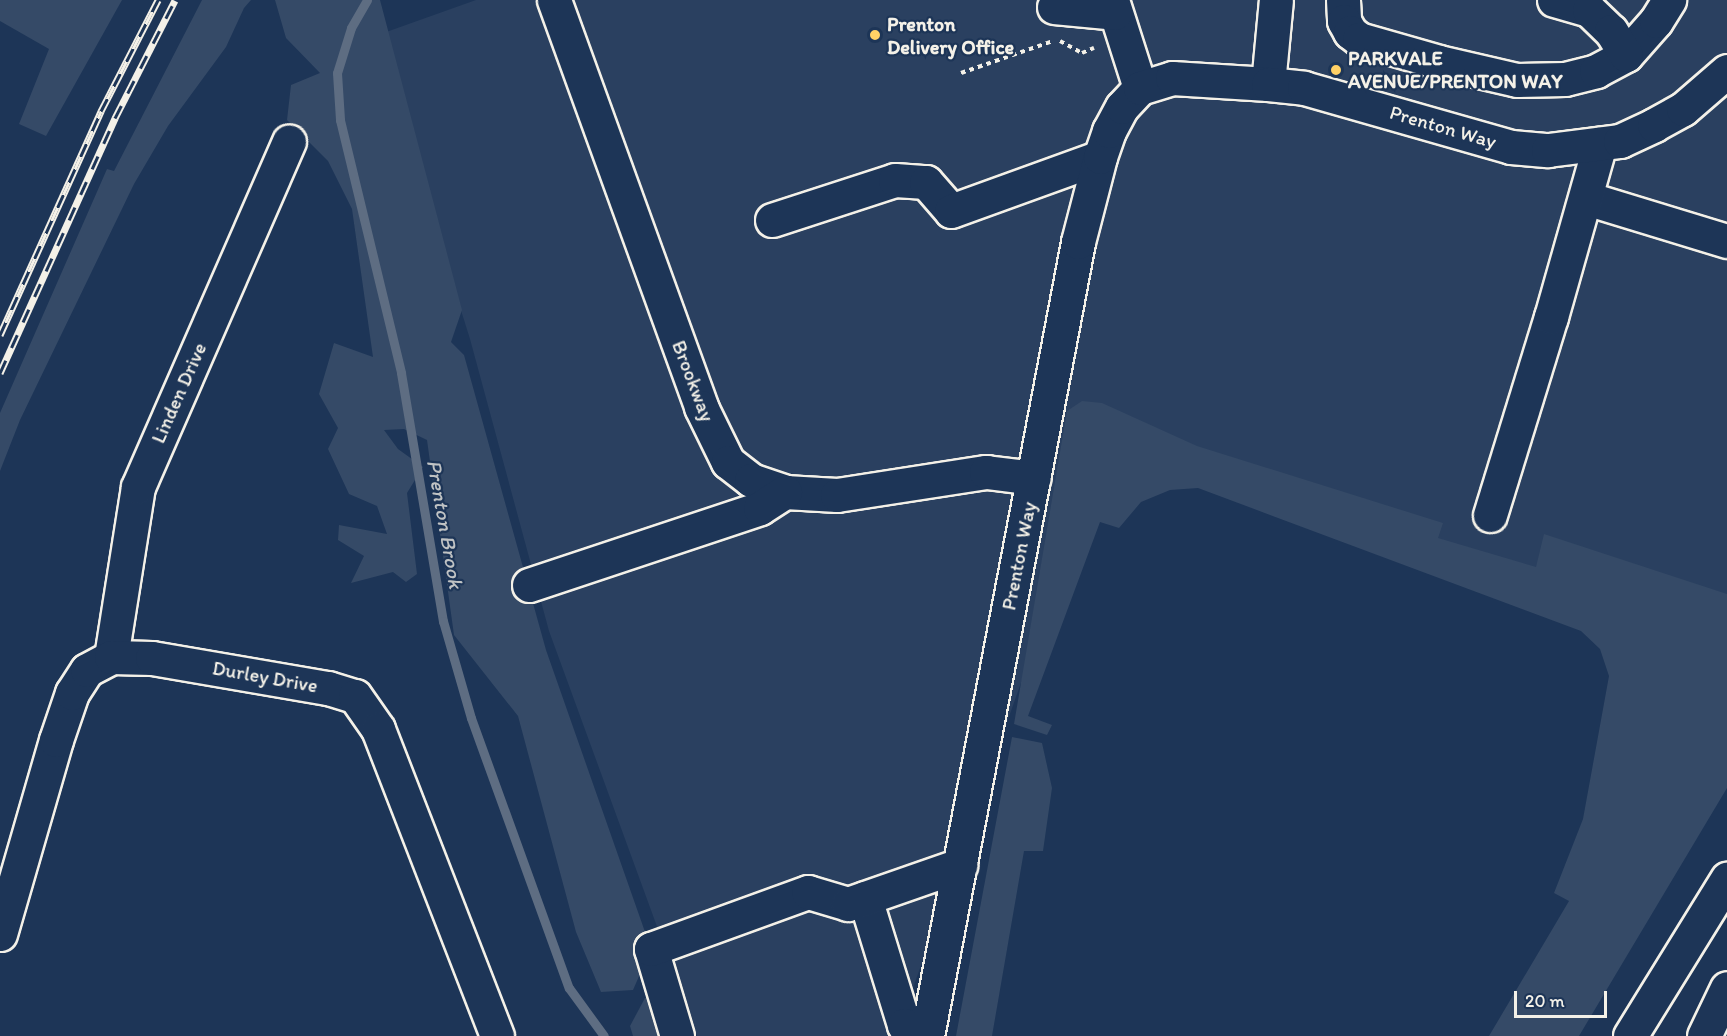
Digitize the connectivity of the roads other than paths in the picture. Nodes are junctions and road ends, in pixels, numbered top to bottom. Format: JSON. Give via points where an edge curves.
{"nodes":[{"id":1,"x":554,"y":0,"type":"edge"},
{"id":2,"x":1276,"y":0,"type":"edge"},
{"id":3,"x":1343,"y":0,"type":"edge"},
{"id":4,"x":1554,"y":0,"type":"edge"},
{"id":5,"x":1669,"y":0,"type":"edge"},
{"id":6,"x":1054,"y":6,"type":"dead end"},
{"id":7,"x":1117,"y":17,"type":"edge"},
{"id":8,"x":1626,"y":55,"type":"junction"},
{"id":9,"x":1727,"y":70,"type":"edge"},
{"id":10,"x":1268,"y":84,"type":"junction"},
{"id":11,"x":1140,"y":88,"type":"junction"},
{"id":12,"x":287,"y":141,"type":"dead end"},
{"id":13,"x":1600,"y":144,"type":"junction"},
{"id":14,"x":1100,"y":157,"type":"junction"},
{"id":15,"x":1586,"y":198,"type":"junction"},
{"id":16,"x":772,"y":220,"type":"dead end"},
{"id":17,"x":1727,"y":241,"type":"edge"},
{"id":18,"x":1034,"y":478,"type":"junction"},
{"id":19,"x":785,"y":492,"type":"junction"},
{"id":20,"x":1490,"y":515,"type":"dead end"},
{"id":21,"x":529,"y":585,"type":"dead end"},
{"id":22,"x":111,"y":657,"type":"junction"},
{"id":23,"x":960,"y":865,"type":"junction"},
{"id":24,"x":1727,"y":879,"type":"edge"},
{"id":25,"x":865,"y":898,"type":"junction"},
{"id":26,"x":0,"y":934,"type":"edge"},
{"id":27,"x":1727,"y":988,"type":"edge"},
{"id":28,"x":497,"y":1036,"type":"edge"},
{"id":29,"x":677,"y":1036,"type":"edge"},
{"id":30,"x":913,"y":1036,"type":"edge"},
{"id":31,"x":927,"y":1036,"type":"edge"},
{"id":32,"x":1630,"y":1036,"type":"edge"},
{"id":33,"x":1704,"y":1036,"type":"edge"}],
"edges":[{"from":1,"to":19,"type":"main road","name":"Brookway","via":[[701,407],[728,462],[751,480]]},
{"from":2,"to":10,"type":"main road"},
{"from":3,"to":8,"type":"main road","via":[[1344,21],[1359,39],[1517,80],[1565,79],[1596,71]]},
{"from":4,"to":8,"type":"main road","via":[[1589,10],[1611,31]]},
{"from":5,"to":8,"type":"main road"},
{"from":6,"to":7,"type":"main road"},
{"from":7,"to":11,"type":"main road"},
{"from":9,"to":13,"type":"main road","name":"Prenton Way","via":[[1683,109],[1620,141]]},
{"from":10,"to":11,"type":"main road","name":"Prenton Way","via":[[1172,78]]},
{"from":10,"to":13,"type":"main road","name":"Prenton Way","via":[[1304,88],[1511,147],[1548,150]]},
{"from":11,"to":14,"type":"main road","name":"Prenton Way","via":[[1122,107]]},
{"from":12,"to":22,"type":"main road","name":"Linden Drive","via":[[138,487]]},
{"from":13,"to":15,"type":"main road"},
{"from":14,"to":16,"type":"main road","via":[[951,211],[926,182],[895,180]]},
{"from":14,"to":18,"type":"main road","name":"Prenton Way","via":[[1078,242]]},
{"from":15,"to":17,"type":"main road"},
{"from":15,"to":20,"type":"main road"},
{"from":18,"to":19,"type":"main road","name":"Brookway","via":[[986,472],[837,495]]},
{"from":18,"to":23,"type":"main road","name":"Prenton Way"},
{"from":19,"to":21,"type":"main road","via":[[760,508]]},
{"from":22,"to":26,"type":"main road","via":[[87,670],[72,693]]},
{"from":22,"to":28,"type":"main road","name":"Durley Drive","via":[[152,658],[355,696],[378,729]]},
{"from":23,"to":25,"type":"main road"},
{"from":23,"to":31,"type":"main road","name":"Prenton Way"},
{"from":24,"to":32,"type":"main road"},
{"from":25,"to":29,"type":"main road","via":[[848,904],[808,892],[651,949]]},
{"from":25,"to":30,"type":"main road","via":[[904,1025]]},
{"from":27,"to":33,"type":"main road"}]}
